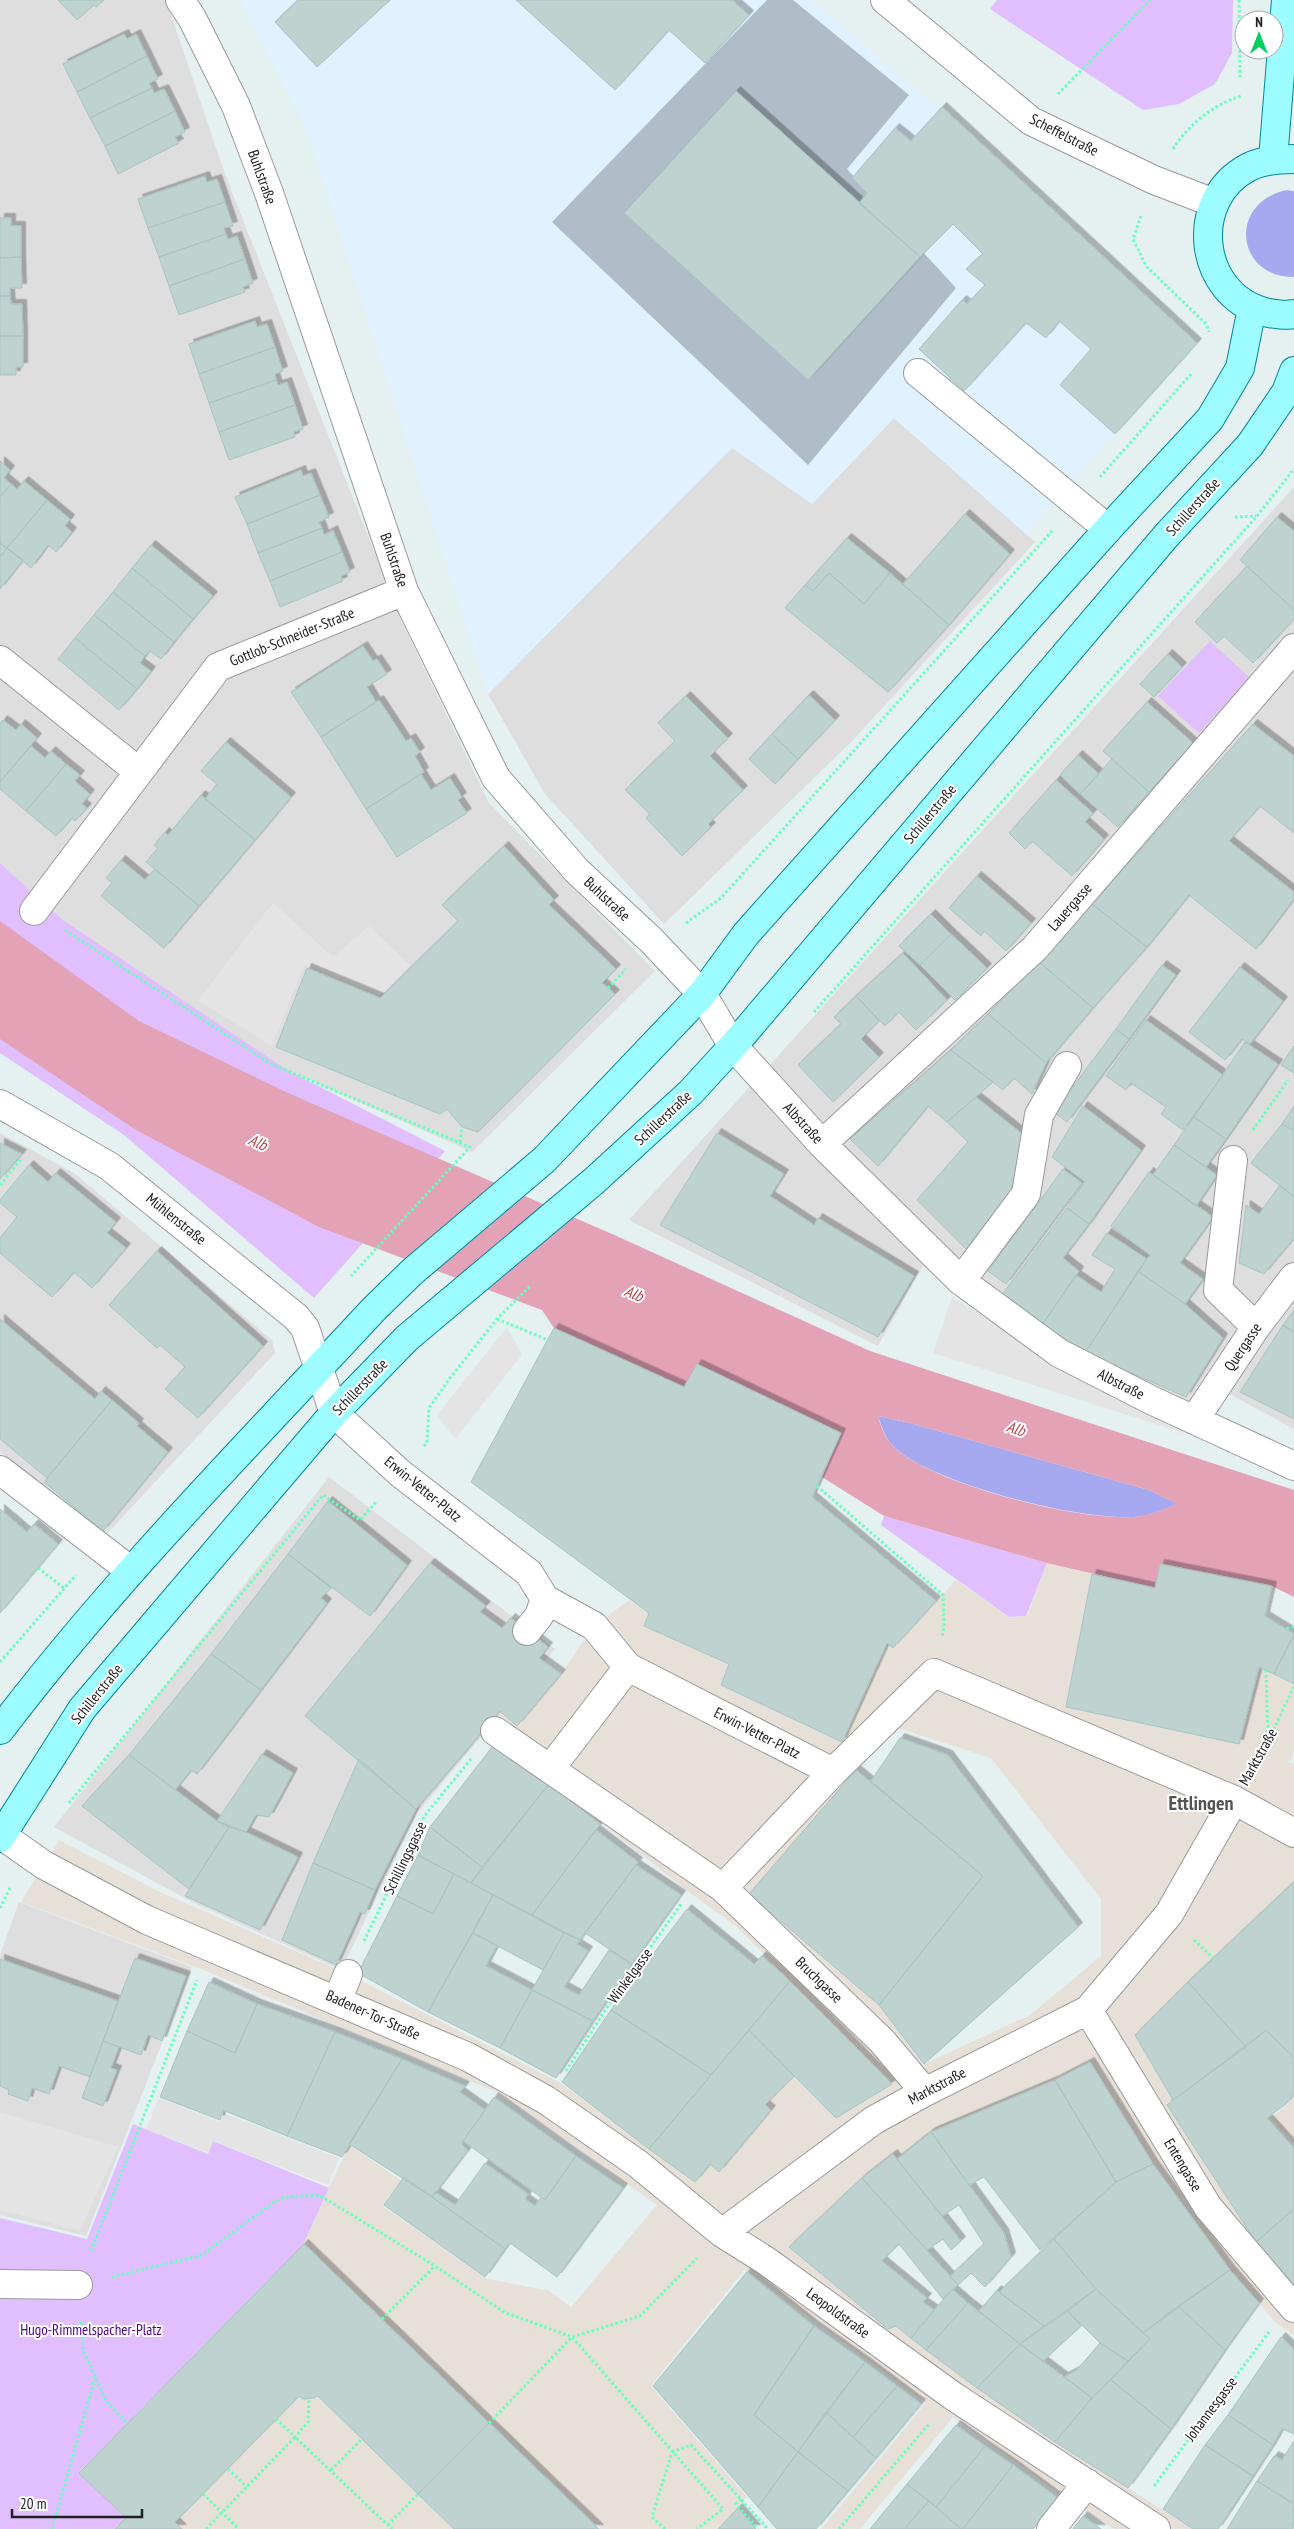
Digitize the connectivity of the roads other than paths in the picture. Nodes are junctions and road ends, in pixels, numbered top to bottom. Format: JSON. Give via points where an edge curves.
{"nodes":[{"id":1,"x":180,"y":0,"type":"edge"},
{"id":2,"x":885,"y":0,"type":"edge"},
{"id":3,"x":1286,"y":0,"type":"edge"},
{"id":4,"x":1283,"y":159,"type":"edge"},
{"id":5,"x":1214,"y":202,"type":"junction"},
{"id":6,"x":1252,"y":308,"type":"junction"},
{"id":7,"x":1294,"y":314,"type":"edge"},
{"id":8,"x":1294,"y":371,"type":"edge"},
{"id":9,"x":918,"y":372,"type":"dead end"},
{"id":10,"x":1108,"y":529,"type":"junction"},
{"id":11,"x":404,"y":591,"type":"junction"},
{"id":12,"x":1294,"y":648,"type":"edge"},
{"id":13,"x":0,"y":660,"type":"edge"},
{"id":14,"x":139,"y":772,"type":"junction"},
{"id":15,"x":34,"y":910,"type":"road end"},
{"id":16,"x":702,"y":994,"type":"junction"},
{"id":17,"x":733,"y":1046,"type":"junction"},
{"id":18,"x":1067,"y":1066,"type":"dead end"},
{"id":19,"x":0,"y":1104,"type":"edge"},
{"id":20,"x":822,"y":1144,"type":"junction"},
{"id":21,"x":1233,"y":1160,"type":"road end"},
{"id":22,"x":1294,"y":1277,"type":"edge"},
{"id":23,"x":961,"y":1281,"type":"junction"},
{"id":24,"x":1256,"y":1327,"type":"junction"},
{"id":25,"x":320,"y":1367,"type":"junction"},
{"id":26,"x":334,"y":1412,"type":"junction"},
{"id":27,"x":1195,"y":1419,"type":"junction"},
{"id":28,"x":1294,"y":1466,"type":"edge"},
{"id":29,"x":0,"y":1470,"type":"edge"},
{"id":30,"x":131,"y":1571,"type":"junction"},
{"id":31,"x":545,"y":1599,"type":"junction"},
{"id":32,"x":527,"y":1631,"type":"dead end"},
{"id":33,"x":628,"y":1668,"type":"junction"},
{"id":34,"x":0,"y":1730,"type":"edge"},
{"id":35,"x":495,"y":1731,"type":"road end"},
{"id":36,"x":550,"y":1769,"type":"junction"},
{"id":37,"x":834,"y":1772,"type":"junction"},
{"id":38,"x":1234,"y":1800,"type":"junction"},
{"id":39,"x":1294,"y":1833,"type":"edge"},
{"id":40,"x":0,"y":1835,"type":"edge"},
{"id":41,"x":715,"y":1881,"type":"junction"},
{"id":42,"x":348,"y":1974,"type":"road end"},
{"id":43,"x":338,"y":2000,"type":"junction"},
{"id":44,"x":1088,"y":2010,"type":"junction"},
{"id":45,"x":924,"y":2092,"type":"junction"},
{"id":46,"x":722,"y":2233,"type":"junction"},
{"id":47,"x":0,"y":2284,"type":"edge"},
{"id":48,"x":78,"y":2285,"type":"road end"},
{"id":49,"x":1291,"y":2305,"type":"edge"},
{"id":50,"x":1087,"y":2484,"type":"junction"},
{"id":51,"x":1051,"y":2529,"type":"edge"},
{"id":52,"x":1156,"y":2529,"type":"edge"}],
"edges":[{"from":1,"to":11,"type":"street","name":"Buhlstraße","via":[[236,106]]},
{"from":2,"to":5,"type":"street","name":"Scheffelstraße","via":[[1031,121],[1154,180]]},
{"from":3,"to":4,"type":"main road"},
{"from":4,"to":5,"type":"main road","via":[[1249,167],[1229,182]]},
{"from":5,"to":6,"type":"main road","via":[[1207,226],[1212,266],[1235,298]]},
{"from":6,"to":7,"type":"main road","via":[[1282,316]]},
{"from":6,"to":10,"type":"main road","via":[[1240,368],[1210,419]]},
{"from":8,"to":17,"type":"main road","name":"Schillerstraße","via":[[1286,392],[1250,444],[1166,536]]},
{"from":9,"to":10,"type":"street"},
{"from":10,"to":16,"type":"main road","via":[[746,934]]},
{"from":11,"to":14,"type":"street","name":"Gottlob-Schneider-Straße","via":[[218,667]]},
{"from":11,"to":16,"type":"street","name":"Buhlstraße","via":[[496,778],[577,871]]},
{"from":12,"to":20,"type":"street","name":"Lauergasse","via":[[1035,948]]},
{"from":13,"to":14,"type":"street"},
{"from":14,"to":15,"type":"street","name":"Gottlob-Schneider-Straße"},
{"from":16,"to":17,"type":"street","name":"Buhlstraße"},
{"from":16,"to":25,"type":"main road","via":[[544,1160],[412,1272]]},
{"from":17,"to":20,"type":"street","name":"Albstraße"},
{"from":17,"to":26,"type":"main road","name":"Schillerstraße","via":[[691,1092],[594,1181],[407,1338]]},
{"from":18,"to":23,"type":"street","via":[[1039,1115],[1026,1194]]},
{"from":19,"to":25,"type":"street","name":"Mühlenstraße","via":[[109,1166],[289,1311],[305,1328]]},
{"from":20,"to":23,"type":"street","name":"Albstraße"},
{"from":21,"to":24,"type":"street","via":[[1218,1290]]},
{"from":22,"to":24,"type":"street","name":"Quergasse"},
{"from":23,"to":27,"type":"street","name":"Albstraße","via":[[1059,1353]]},
{"from":24,"to":27,"type":"street","name":"Quergasse"},
{"from":25,"to":26,"type":"street","name":"Erwin-Vetter-Platz"},
{"from":25,"to":30,"type":"main road"},
{"from":26,"to":31,"type":"street","name":"Erwin-Vetter-Platz","via":[[401,1474],[529,1573]]},
{"from":26,"to":40,"type":"main road","name":"Schillerstraße","via":[[82,1708]]},
{"from":27,"to":28,"type":"street","name":"Albstraße"},
{"from":29,"to":30,"type":"street"},
{"from":30,"to":34,"type":"main road","via":[[36,1682]]},
{"from":31,"to":32,"type":"street","via":[[539,1616]]},
{"from":31,"to":33,"type":"street","name":"Erwin-Vetter-Platz","via":[[594,1626]]},
{"from":33,"to":36,"type":"street"},
{"from":33,"to":37,"type":"street","name":"Erwin-Vetter-Platz"},
{"from":35,"to":36,"type":"street"},
{"from":36,"to":41,"type":"street"},
{"from":37,"to":38,"type":"street","name":"Marktstraße","via":[[934,1672]]},
{"from":37,"to":41,"type":"street"},
{"from":38,"to":39,"type":"street"},
{"from":38,"to":44,"type":"street","name":"Marktstraße","via":[[1169,1914]]},
{"from":40,"to":43,"type":"street","name":"Badener-Tor-Straße","via":[[29,1856],[147,1920]]},
{"from":41,"to":45,"type":"street","name":"Bruchgasse","via":[[882,2040]]},
{"from":42,"to":43,"type":"street"},
{"from":43,"to":46,"type":"street","name":"Badener-Tor-Straße","via":[[468,2057],[546,2100],[638,2164]]},
{"from":44,"to":45,"type":"street","name":"Marktstraße"},
{"from":44,"to":49,"type":"street","name":"Entengasse","via":[[1208,2207]]},
{"from":45,"to":46,"type":"street","name":"Marktstraße","via":[[874,2120]]},
{"from":46,"to":50,"type":"street","name":"Leopoldstraße","via":[[765,2260],[947,2404]]},
{"from":47,"to":48,"type":"street"},
{"from":50,"to":51,"type":"street"},
{"from":50,"to":52,"type":"street","name":"Leopoldstraße"}]}
